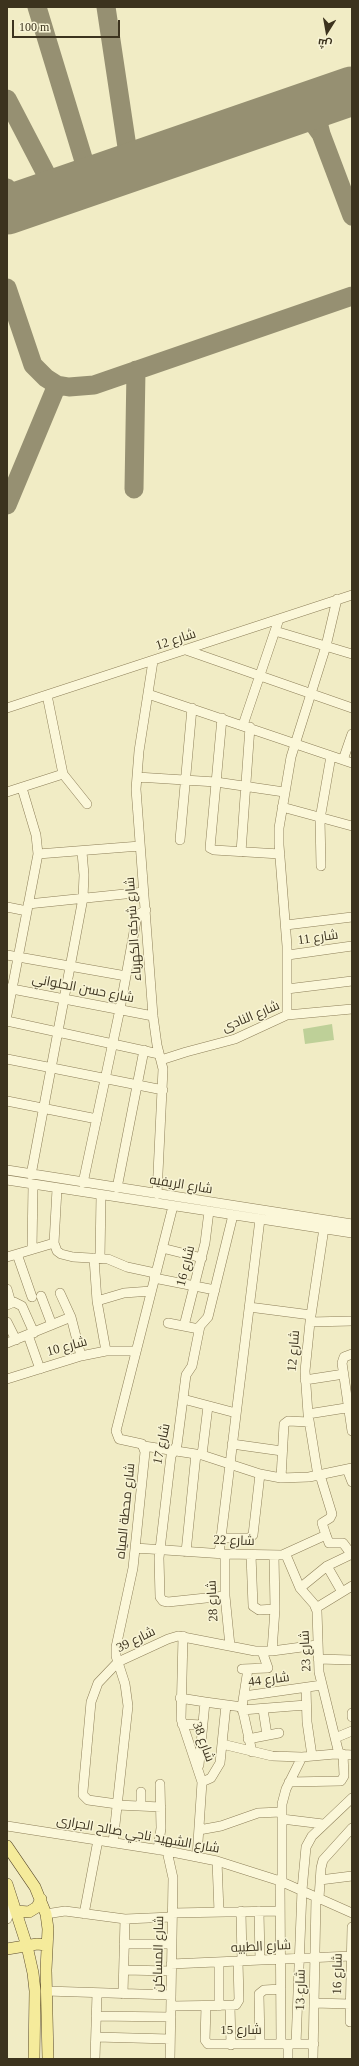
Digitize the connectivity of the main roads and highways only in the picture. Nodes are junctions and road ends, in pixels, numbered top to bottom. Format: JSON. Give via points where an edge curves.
{"nodes":[{"id":1,"x":7,"y":1846,"type":"edge"},
{"id":2,"x":7,"y":1884,"type":"edge"},
{"id":3,"x":41,"y":1899,"type":"junction"},
{"id":4,"x":15,"y":1906,"type":"junction"},
{"id":5,"x":47,"y":1944,"type":"junction"},
{"id":6,"x":27,"y":1946,"type":"junction"},
{"id":7,"x":7,"y":1949,"type":"edge"},
{"id":8,"x":34,"y":2059,"type":"edge"},
{"id":9,"x":48,"y":2059,"type":"edge"}],
"edges":[{"from":1,"to":3,"type":"main road","via":[[28,1875]]},
{"from":2,"to":4,"type":"main road"},
{"from":3,"to":4,"type":"main road","via":[[37,1907],[29,1912]]},
{"from":3,"to":5,"type":"main road","via":[[46,1914]]},
{"from":4,"to":6,"type":"main road"},
{"from":5,"to":6,"type":"main road"},
{"from":5,"to":9,"type":"main road"},
{"from":6,"to":7,"type":"main road"},
{"from":6,"to":8,"type":"main road","via":[[35,1991]]}]}
